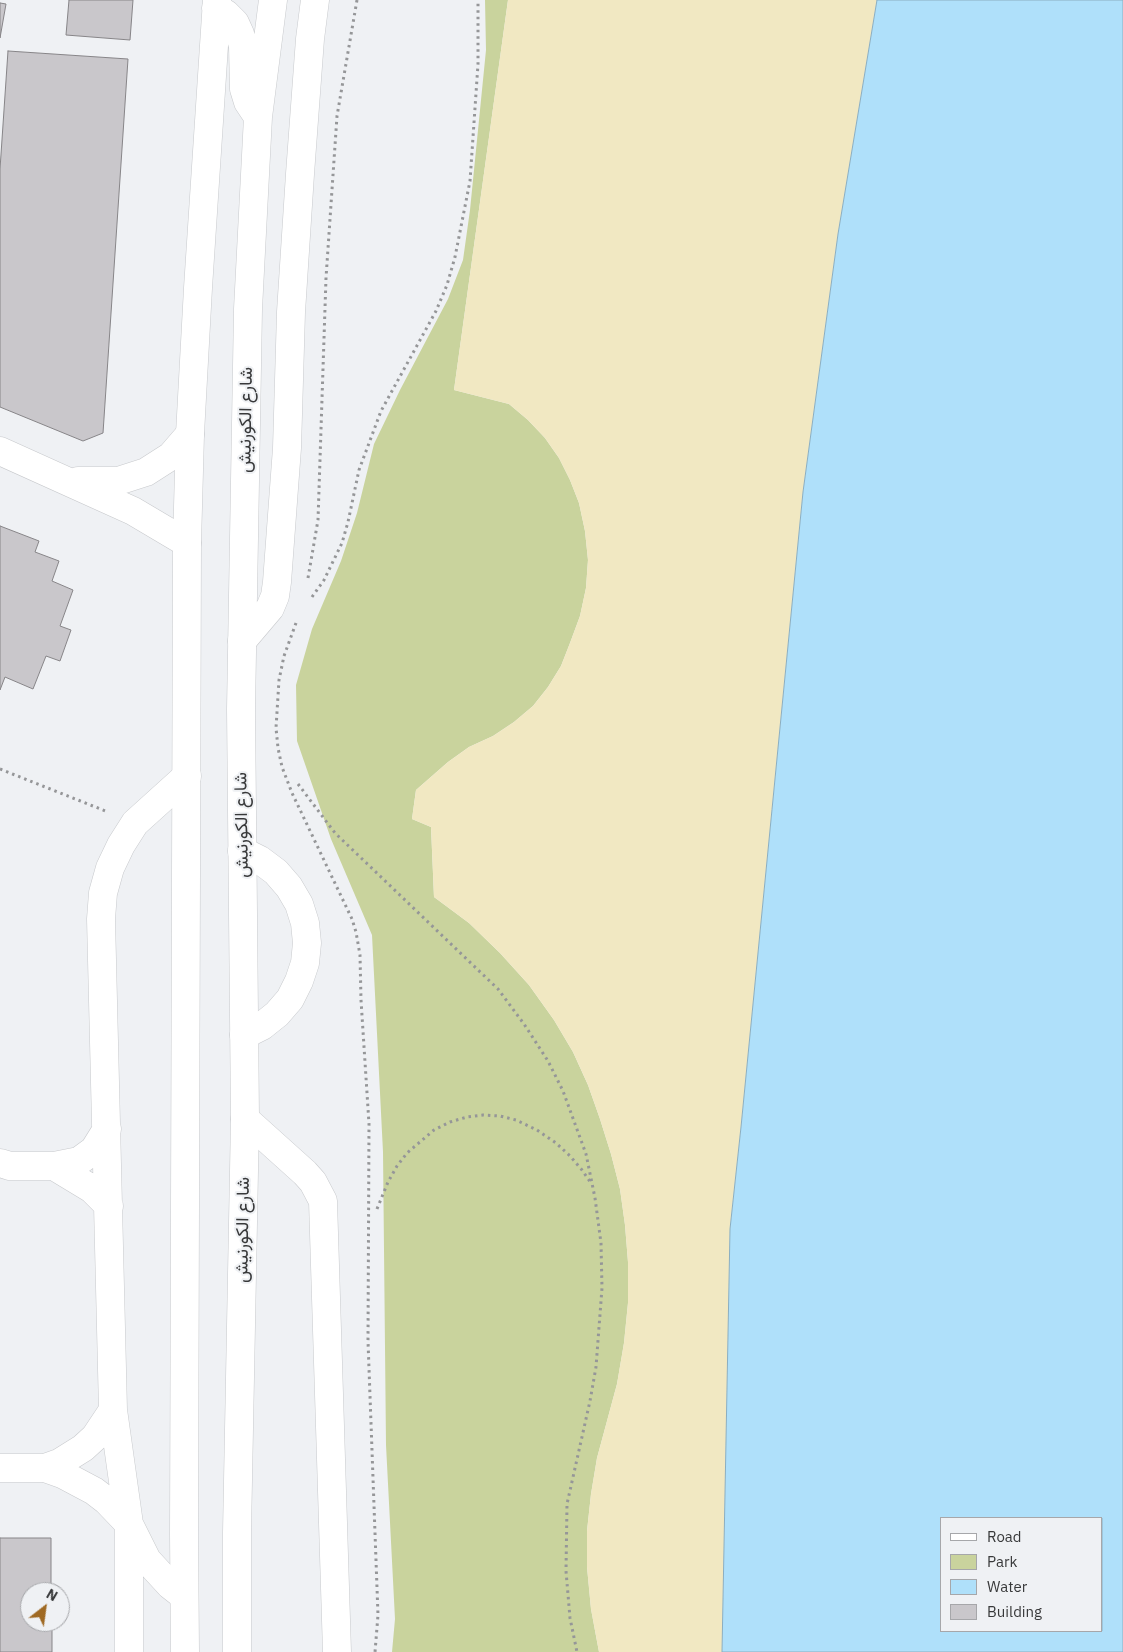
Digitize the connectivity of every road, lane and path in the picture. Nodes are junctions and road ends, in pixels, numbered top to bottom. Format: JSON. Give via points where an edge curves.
{"nodes":[{"id":1,"x":273,"y":0,"type":"edge"},
{"id":2,"x":315,"y":0,"type":"edge"},
{"id":3,"x":357,"y":0,"type":"edge"},
{"id":4,"x":478,"y":0,"type":"edge"},
{"id":5,"x":216,"y":4,"type":"edge"},
{"id":6,"x":258,"y":117,"type":"junction"},
{"id":7,"x":190,"y":434,"type":"junction"},
{"id":8,"x":0,"y":451,"type":"edge"},
{"id":9,"x":67,"y":481,"type":"junction"},
{"id":10,"x":187,"y":543,"type":"junction"},
{"id":11,"x":308,"y":581,"type":"dead end"},
{"id":12,"x":312,"y":597,"type":"dead end"},
{"id":13,"x":299,"y":614,"type":"dead end"},
{"id":14,"x":242,"y":641,"type":"junction"},
{"id":15,"x":0,"y":769,"type":"edge"},
{"id":16,"x":187,"y":776,"type":"junction"},
{"id":17,"x":298,"y":784,"type":"dead end"},
{"id":18,"x":135,"y":823,"type":"junction"},
{"id":19,"x":242,"y":852,"type":"junction"},
{"id":20,"x":244,"y":1035,"type":"junction"},
{"id":21,"x":245,"y":1119,"type":"junction"},
{"id":22,"x":107,"y":1130,"type":"junction"},
{"id":23,"x":0,"y":1164,"type":"edge"},
{"id":24,"x":54,"y":1166,"type":"junction"},
{"id":25,"x":593,"y":1186,"type":"junction"},
{"id":26,"x":108,"y":1206,"type":"junction"},
{"id":27,"x":377,"y":1209,"type":"dead end"},
{"id":28,"x":113,"y":1410,"type":"junction"},
{"id":29,"x":0,"y":1468,"type":"edge"},
{"id":30,"x":45,"y":1468,"type":"junction"},
{"id":31,"x":129,"y":1524,"type":"junction"},
{"id":32,"x":184,"y":1596,"type":"junction"},
{"id":33,"x":129,"y":1652,"type":"edge"},
{"id":34,"x":184,"y":1652,"type":"edge"},
{"id":35,"x":237,"y":1652,"type":"edge"},
{"id":36,"x":337,"y":1652,"type":"edge"},
{"id":37,"x":375,"y":1652,"type":"edge"},
{"id":38,"x":577,"y":1652,"type":"edge"}],
"edges":[{"from":1,"to":6,"type":"main road","name":"شارع الكورنيش"},
{"from":2,"to":14,"type":"main road","via":[[297,213],[287,448],[277,582],[270,608]]},
{"from":3,"to":11,"type":"path","via":[[337,116],[326,278],[318,520]]},
{"from":4,"to":12,"type":"path","via":[[478,64],[470,181],[455,257],[436,311],[381,411],[359,470],[342,543]]},
{"from":5,"to":6,"type":"main road","via":[[235,23],[240,34],[244,89]]},
{"from":5,"to":7,"type":"main road"},
{"from":6,"to":14,"type":"main road","name":"شارع الكورنيش","via":[[248,309]]},
{"from":7,"to":9,"type":"main road","via":[[171,456],[146,472],[118,481]]},
{"from":7,"to":10,"type":"main road"},
{"from":8,"to":9,"type":"main road"},
{"from":9,"to":10,"type":"main road","via":[[133,511]]},
{"from":10,"to":16,"type":"main road"},
{"from":13,"to":37,"type":"path","via":[[279,680],[278,748],[292,793],[352,919],[360,955],[369,1124],[368,1341],[378,1615]]},
{"from":14,"to":19,"type":"main road","name":"شارع الكورنيش"},
{"from":15,"to":18,"type":"path"},
{"from":16,"to":18,"type":"main road"},
{"from":16,"to":32,"type":"main road"},
{"from":17,"to":25,"type":"path","via":[[335,833],[498,989],[524,1024],[563,1091],[586,1154]]},
{"from":18,"to":22,"type":"main road","via":[[110,868],[103,894]]},
{"from":19,"to":20,"type":"main road","name":"شارع الكورنيش"},
{"from":19,"to":20,"type":"main road","via":[[268,866],[289,887],[299,904],[307,943],[300,981],[290,998],[277,1014]]},
{"from":20,"to":21,"type":"main road","name":"شارع الكورنيش"},
{"from":21,"to":35,"type":"main road","name":"شارع الكورنيش"},
{"from":21,"to":36,"type":"main road","via":[[305,1173],[323,1201]]},
{"from":22,"to":24,"type":"main road","via":[[94,1150],[79,1162]]},
{"from":22,"to":26,"type":"main road"},
{"from":23,"to":24,"type":"main road"},
{"from":24,"to":26,"type":"main road","via":[[92,1189]]},
{"from":25,"to":27,"type":"path","via":[[570,1156],[537,1130],[516,1120],[483,1115],[450,1122],[420,1140],[397,1166]]},
{"from":25,"to":38,"type":"path","via":[[601,1243],[599,1332],[590,1401],[567,1504],[565,1538],[570,1618]]},
{"from":26,"to":28,"type":"main road"},
{"from":28,"to":30,"type":"main road","via":[[95,1437],[83,1448],[59,1464]]},
{"from":28,"to":31,"type":"main road"},
{"from":29,"to":30,"type":"main road"},
{"from":30,"to":31,"type":"main road","via":[[94,1491]]},
{"from":31,"to":32,"type":"main road","via":[[147,1560],[170,1586]]},
{"from":31,"to":33,"type":"main road"},
{"from":32,"to":34,"type":"main road"}]}
